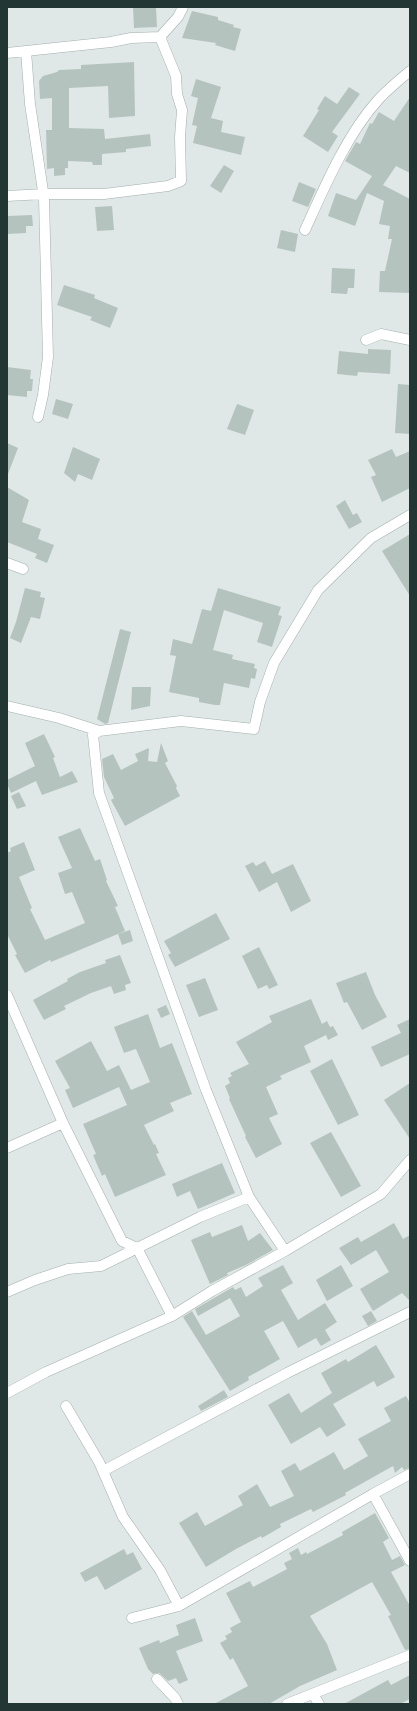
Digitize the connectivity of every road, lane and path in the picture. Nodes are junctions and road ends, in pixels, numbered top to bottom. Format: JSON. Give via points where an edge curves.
{"nodes":[{"id":1,"x":183,"y":7,"type":"edge"},
{"id":2,"x":160,"y":37,"type":"junction"},
{"id":3,"x":26,"y":51,"type":"junction"},
{"id":4,"x":7,"y":53,"type":"edge"},
{"id":5,"x":410,"y":71,"type":"edge"},
{"id":6,"x":44,"y":194,"type":"junction"},
{"id":7,"x":7,"y":196,"type":"edge"},
{"id":8,"x":305,"y":230,"type":"dead end"},
{"id":9,"x":366,"y":340,"type":"dead end"},
{"id":10,"x":410,"y":340,"type":"edge"},
{"id":11,"x":38,"y":417,"type":"dead end"},
{"id":12,"x":410,"y":515,"type":"edge"},
{"id":13,"x":7,"y":563,"type":"edge"},
{"id":14,"x":23,"y":569,"type":"dead end"},
{"id":15,"x":7,"y":706,"type":"edge"},
{"id":16,"x":99,"y":731,"type":"junction"},
{"id":17,"x":7,"y":994,"type":"edge"},
{"id":18,"x":63,"y":1123,"type":"junction"},
{"id":19,"x":7,"y":1148,"type":"edge"},
{"id":20,"x":410,"y":1160,"type":"edge"},
{"id":21,"x":249,"y":1197,"type":"junction"},
{"id":22,"x":138,"y":1248,"type":"junction"},
{"id":23,"x":285,"y":1251,"type":"junction"},
{"id":24,"x":7,"y":1292,"type":"edge"},
{"id":25,"x":410,"y":1312,"type":"edge"},
{"id":26,"x":172,"y":1316,"type":"junction"},
{"id":27,"x":7,"y":1393,"type":"edge"},
{"id":28,"x":66,"y":1406,"type":"dead end"},
{"id":29,"x":103,"y":1471,"type":"junction"},
{"id":30,"x":410,"y":1474,"type":"edge"},
{"id":31,"x":373,"y":1494,"type":"junction"},
{"id":32,"x":410,"y":1561,"type":"edge"},
{"id":33,"x":179,"y":1606,"type":"junction"},
{"id":34,"x":132,"y":1618,"type":"dead end"},
{"id":35,"x":410,"y":1655,"type":"edge"},
{"id":36,"x":157,"y":1680,"type":"dead end"},
{"id":37,"x":312,"y":1694,"type":"junction"},
{"id":38,"x":178,"y":1704,"type":"edge"},
{"id":39,"x":287,"y":1704,"type":"edge"},
{"id":40,"x":319,"y":1704,"type":"edge"}],
"edges":[{"from":1,"to":2,"type":"street","via":[[178,17]]},
{"from":2,"to":3,"type":"street","via":[[131,38]]},
{"from":2,"to":6,"type":"street","via":[[176,76],[177,94],[182,110],[181,180],[168,186],[104,194]]},
{"from":3,"to":4,"type":"street"},
{"from":3,"to":6,"type":"street","via":[[30,104]]},
{"from":5,"to":8,"type":"street","via":[[378,99],[351,137]]},
{"from":6,"to":7,"type":"street"},
{"from":6,"to":11,"type":"street","via":[[48,357]]},
{"from":9,"to":10,"type":"street","via":[[381,334]]},
{"from":12,"to":16,"type":"street","via":[[371,538],[318,590],[274,663],[260,702],[254,729],[181,721]]},
{"from":13,"to":14,"type":"street"},
{"from":15,"to":16,"type":"street","via":[[59,718]]},
{"from":16,"to":21,"type":"street","via":[[93,735],[99,793],[206,1090]]},
{"from":17,"to":18,"type":"street"},
{"from":18,"to":19,"type":"street"},
{"from":18,"to":22,"type":"street","via":[[122,1240]]},
{"from":20,"to":23,"type":"street","via":[[381,1194]]},
{"from":21,"to":22,"type":"street","via":[[200,1217]]},
{"from":21,"to":23,"type":"street"},
{"from":22,"to":24,"type":"street","via":[[102,1266],[68,1269]]},
{"from":22,"to":26,"type":"street"},
{"from":23,"to":26,"type":"street"},
{"from":25,"to":29,"type":"street","via":[[287,1373]]},
{"from":26,"to":27,"type":"street","via":[[46,1372]]},
{"from":28,"to":29,"type":"street"},
{"from":29,"to":33,"type":"street","via":[[123,1517],[160,1570]]},
{"from":30,"to":31,"type":"street"},
{"from":31,"to":32,"type":"street"},
{"from":31,"to":33,"type":"street"},
{"from":33,"to":34,"type":"street"},
{"from":35,"to":37,"type":"street"},
{"from":36,"to":38,"type":"street"},
{"from":37,"to":39,"type":"street"},
{"from":37,"to":40,"type":"street"}]}
